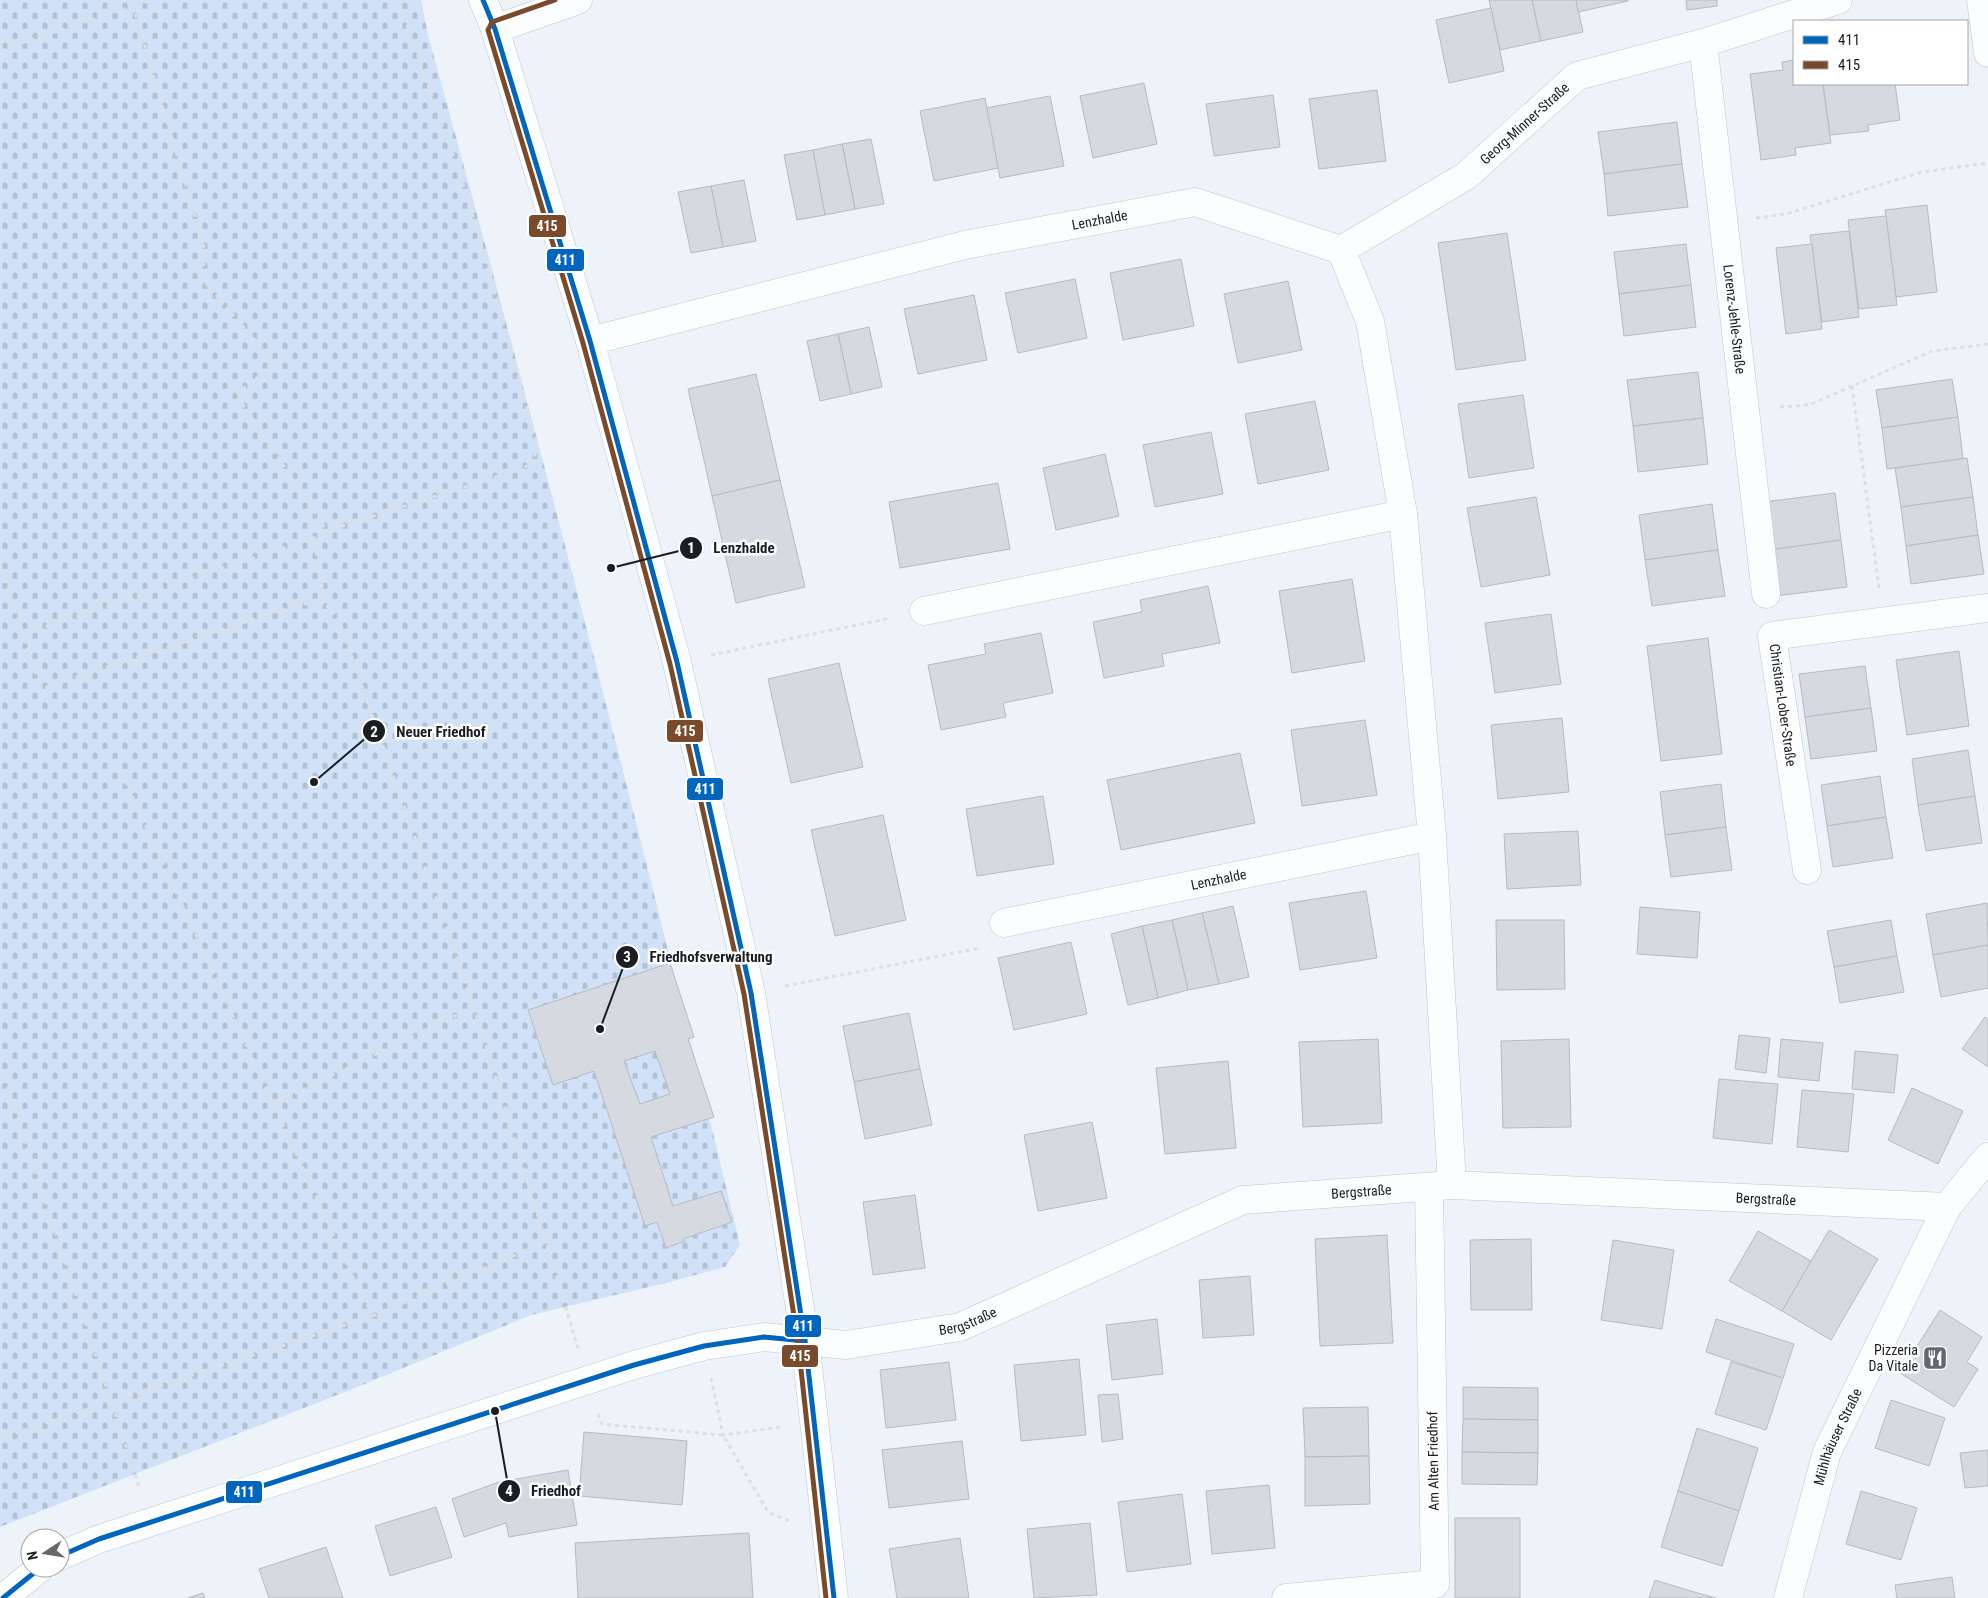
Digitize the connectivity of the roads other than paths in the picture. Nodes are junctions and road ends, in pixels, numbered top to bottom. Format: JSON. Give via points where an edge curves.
{"nodes":[{"id":1,"x":483,"y":0,"type":"edge"},
{"id":2,"x":578,"y":0,"type":"edge"},
{"id":3,"x":1838,"y":0,"type":"edge"},
{"id":4,"x":1981,"y":0,"type":"edge"},
{"id":5,"x":495,"y":30,"type":"junction"},
{"id":6,"x":1703,"y":43,"type":"junction"},
{"id":7,"x":1988,"y":54,"type":"edge"},
{"id":8,"x":1341,"y":250,"type":"junction"},
{"id":9,"x":590,"y":341,"type":"junction"},
{"id":10,"x":1403,"y":514,"type":"junction"},
{"id":11,"x":1766,"y":594,"type":"dead end"},
{"id":12,"x":1988,"y":610,"type":"edge"},
{"id":13,"x":924,"y":611,"type":"road end"},
{"id":14,"x":1432,"y":836,"type":"junction"},
{"id":15,"x":1807,"y":870,"type":"dead end"},
{"id":16,"x":1004,"y":923,"type":"road end"},
{"id":17,"x":1988,"y":1157,"type":"edge"},
{"id":18,"x":1440,"y":1186,"type":"junction"},
{"id":19,"x":1947,"y":1208,"type":"junction"},
{"id":20,"x":805,"y":1341,"type":"junction"},
{"id":21,"x":70,"y":1552,"type":"edge"},
{"id":22,"x":28,"y":1578,"type":"edge"},
{"id":23,"x":3,"y":1598,"type":"edge"},
{"id":24,"x":834,"y":1598,"type":"edge"},
{"id":25,"x":1286,"y":1598,"type":"edge"},
{"id":26,"x":1788,"y":1598,"type":"edge"}],
"edges":[{"from":1,"to":5,"type":"main road"},
{"from":2,"to":5,"type":"main road"},
{"from":3,"to":6,"type":"main road","name":"Georg-Minner-Straße"},
{"from":4,"to":7,"type":"main road"},
{"from":5,"to":9,"type":"main road"},
{"from":6,"to":8,"type":"main road","name":"Georg-Minner-Straße","via":[[1577,76],[1466,176]]},
{"from":6,"to":11,"type":"main road","name":"Lorenz-Jehle-Straße"},
{"from":8,"to":9,"type":"main road","name":"Lenzhalde","via":[[1195,202],[965,245]]},
{"from":8,"to":10,"type":"main road","via":[[1370,320]]},
{"from":9,"to":20,"type":"main road","via":[[677,662],[751,993]]},
{"from":10,"to":13,"type":"main road"},
{"from":10,"to":14,"type":"main road"},
{"from":12,"to":15,"type":"main road","name":"Christian-Lober-Straße","via":[[1772,636]]},
{"from":14,"to":16,"type":"main road","name":"Lenzhalde"},
{"from":14,"to":18,"type":"main road"},
{"from":17,"to":19,"type":"main road","name":"Mühlhäuser Straße"},
{"from":18,"to":19,"type":"main road","name":"Bergstraße"},
{"from":18,"to":20,"type":"main road","name":"Bergstraße","via":[[1244,1200],[960,1327],[846,1345]]},
{"from":18,"to":25,"type":"main road","name":"Am Alten Friedhof","via":[[1435,1584]]},
{"from":19,"to":26,"type":"main road","name":"Mühlhäuser Straße","via":[[1828,1452]]},
{"from":20,"to":21,"type":"main road","name":"Bergstraße","via":[[764,1338],[704,1346],[99,1539]]},
{"from":20,"to":24,"type":"main road"},
{"from":22,"to":23,"type":"main road"}]}
